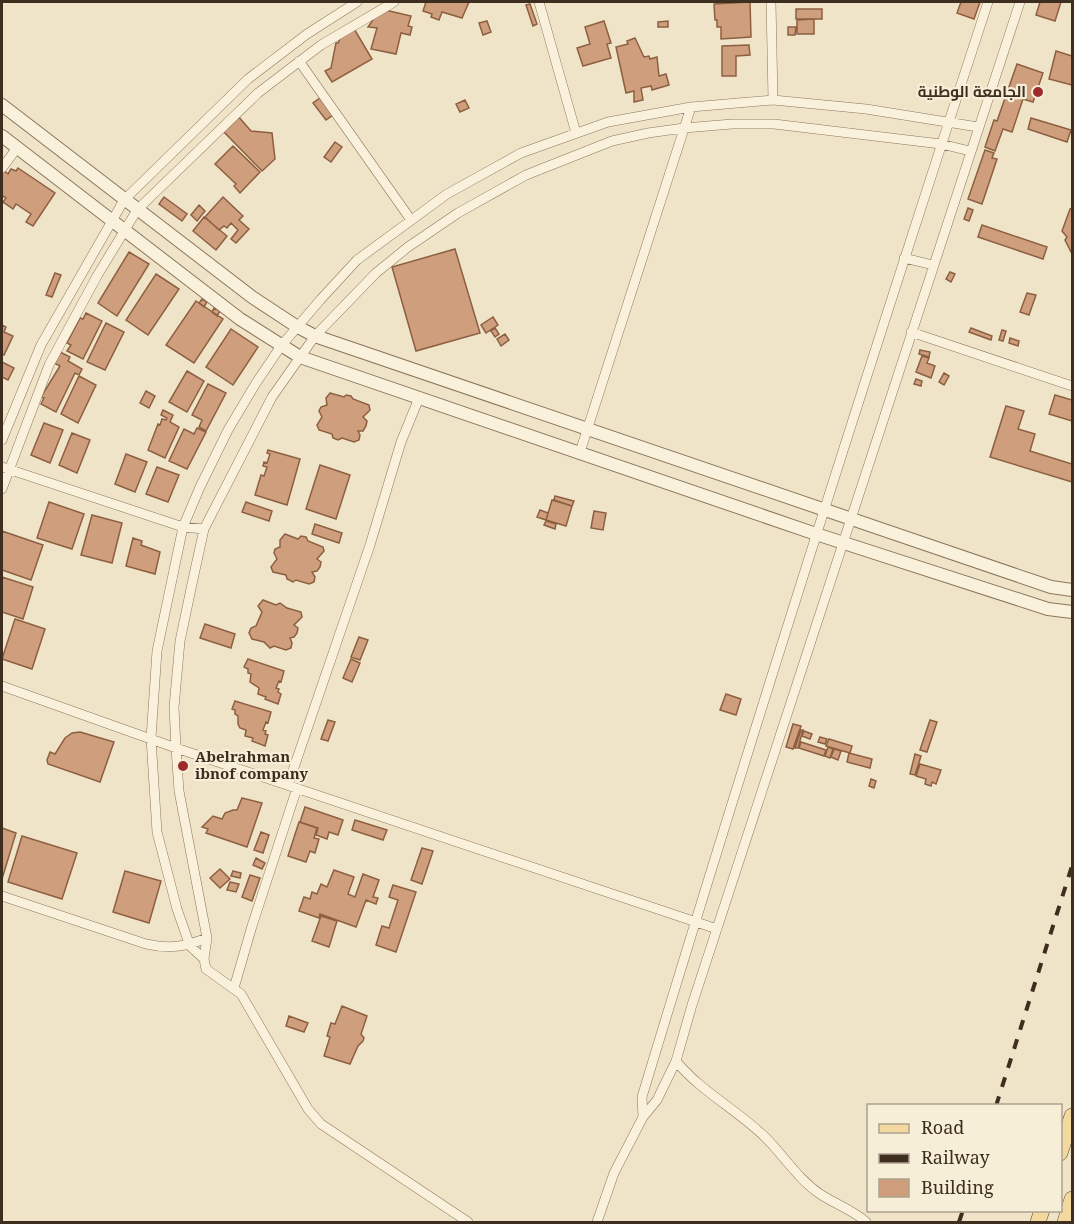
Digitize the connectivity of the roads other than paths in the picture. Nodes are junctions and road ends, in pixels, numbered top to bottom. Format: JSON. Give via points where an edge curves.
{"nodes":[{"id":1,"x":357,"y":2,"type":"edge"},
{"id":2,"x":394,"y":2,"type":"edge"},
{"id":3,"x":539,"y":2,"type":"edge"},
{"id":4,"x":771,"y":2,"type":"edge"},
{"id":5,"x":988,"y":2,"type":"edge"},
{"id":6,"x":1020,"y":2,"type":"edge"},
{"id":7,"x":299,"y":61,"type":"junction"},
{"id":8,"x":773,"y":100,"type":"junction"},
{"id":9,"x":2,"y":105,"type":"edge"},
{"id":10,"x":691,"y":107,"type":"junction"},
{"id":11,"x":949,"y":121,"type":"junction"},
{"id":12,"x":978,"y":127,"type":"junction"},
{"id":13,"x":684,"y":128,"type":"junction"},
{"id":14,"x":576,"y":133,"type":"junction"},
{"id":15,"x":2,"y":136,"type":"edge"},
{"id":16,"x":941,"y":144,"type":"junction"},
{"id":17,"x":17,"y":148,"type":"junction"},
{"id":18,"x":970,"y":151,"type":"junction"},
{"id":19,"x":2,"y":168,"type":"edge"},
{"id":20,"x":124,"y":200,"type":"junction"},
{"id":21,"x":137,"y":210,"type":"junction"},
{"id":22,"x":111,"y":220,"type":"junction"},
{"id":23,"x":411,"y":220,"type":"junction"},
{"id":24,"x":125,"y":231,"type":"junction"},
{"id":25,"x":904,"y":258,"type":"junction"},
{"id":26,"x":933,"y":265,"type":"junction"},
{"id":27,"x":296,"y":326,"type":"junction"},
{"id":28,"x":911,"y":332,"type":"junction"},
{"id":29,"x":315,"y":336,"type":"junction"},
{"id":30,"x":281,"y":346,"type":"junction"},
{"id":31,"x":300,"y":357,"type":"junction"},
{"id":32,"x":1072,"y":386,"type":"edge"},
{"id":33,"x":419,"y":398,"type":"junction"},
{"id":34,"x":589,"y":428,"type":"junction"},
{"id":35,"x":2,"y":440,"type":"edge"},
{"id":36,"x":580,"y":452,"type":"junction"},
{"id":37,"x":5,"y":468,"type":"edge"},
{"id":38,"x":2,"y":489,"type":"edge"},
{"id":39,"x":825,"y":510,"type":"junction"},
{"id":40,"x":852,"y":518,"type":"junction"},
{"id":41,"x":183,"y":527,"type":"junction"},
{"id":42,"x":204,"y":529,"type":"junction"},
{"id":43,"x":816,"y":534,"type":"junction"},
{"id":44,"x":843,"y":543,"type":"junction"},
{"id":45,"x":1072,"y":590,"type":"edge"},
{"id":46,"x":1072,"y":612,"type":"edge"},
{"id":47,"x":2,"y":686,"type":"edge"},
{"id":48,"x":151,"y":738,"type":"junction"},
{"id":49,"x":176,"y":748,"type":"junction"},
{"id":50,"x":293,"y":787,"type":"junction"},
{"id":51,"x":2,"y":896,"type":"edge"},
{"id":52,"x":694,"y":922,"type":"junction"},
{"id":53,"x":717,"y":929,"type":"junction"},
{"id":54,"x":207,"y":938,"type":"junction"},
{"id":55,"x":190,"y":945,"type":"junction"},
{"id":56,"x":204,"y":959,"type":"junction"},
{"id":57,"x":234,"y":988,"type":"junction"},
{"id":58,"x":676,"y":1061,"type":"junction"},
{"id":59,"x":1072,"y":1116,"type":"edge"},
{"id":60,"x":643,"y":1117,"type":"junction"},
{"id":61,"x":1062,"y":1147,"type":"edge"},
{"id":62,"x":1072,"y":1199,"type":"edge"},
{"id":63,"x":468,"y":1222,"type":"edge"},
{"id":64,"x":597,"y":1222,"type":"edge"},
{"id":65,"x":866,"y":1222,"type":"edge"},
{"id":66,"x":1065,"y":1222,"type":"edge"}],
"edges":[{"from":1,"to":20,"type":"street","via":[[248,79]]},
{"from":2,"to":7,"type":"street"},
{"from":3,"to":14,"type":"street"},
{"from":4,"to":8,"type":"street"},
{"from":5,"to":11,"type":"street"},
{"from":6,"to":12,"type":"street"},
{"from":7,"to":21,"type":"street","via":[[258,93]]},
{"from":7,"to":23,"type":"street"},
{"from":8,"to":10,"type":"street"},
{"from":8,"to":11,"type":"street"},
{"from":9,"to":20,"type":"street"},
{"from":10,"to":13,"type":"street"},
{"from":10,"to":14,"type":"street","via":[[608,122]]},
{"from":11,"to":12,"type":"street"},
{"from":11,"to":16,"type":"street"},
{"from":12,"to":18,"type":"street"},
{"from":13,"to":16,"type":"street","via":[[774,124]]},
{"from":13,"to":29,"type":"street","via":[[612,141],[526,175],[468,207],[376,273]]},
{"from":13,"to":34,"type":"street"},
{"from":14,"to":23,"type":"street","via":[[521,153],[447,194]]},
{"from":15,"to":17,"type":"street"},
{"from":16,"to":18,"type":"street"},
{"from":16,"to":25,"type":"street"},
{"from":17,"to":19,"type":"street"},
{"from":17,"to":22,"type":"street"},
{"from":18,"to":26,"type":"street"},
{"from":20,"to":21,"type":"street"},
{"from":20,"to":22,"type":"street"},
{"from":21,"to":24,"type":"street"},
{"from":21,"to":27,"type":"street"},
{"from":22,"to":24,"type":"street"},
{"from":22,"to":35,"type":"street","via":[[41,345]]},
{"from":23,"to":27,"type":"street","via":[[357,260]]},
{"from":24,"to":30,"type":"street"},
{"from":24,"to":37,"type":"street","via":[[49,365]]},
{"from":25,"to":26,"type":"street"},
{"from":25,"to":39,"type":"street"},
{"from":26,"to":28,"type":"street"},
{"from":27,"to":29,"type":"street"},
{"from":27,"to":30,"type":"street"},
{"from":28,"to":32,"type":"street"},
{"from":28,"to":40,"type":"street"},
{"from":29,"to":31,"type":"street"},
{"from":29,"to":34,"type":"street"},
{"from":30,"to":31,"type":"street"},
{"from":30,"to":41,"type":"street","via":[[228,430]]},
{"from":31,"to":33,"type":"street"},
{"from":31,"to":42,"type":"street","via":[[272,397]]},
{"from":33,"to":36,"type":"street"},
{"from":33,"to":50,"type":"street","via":[[399,447]]},
{"from":34,"to":36,"type":"street"},
{"from":34,"to":39,"type":"street"},
{"from":36,"to":43,"type":"street"},
{"from":37,"to":38,"type":"street"},
{"from":37,"to":41,"type":"street"},
{"from":39,"to":40,"type":"street"},
{"from":39,"to":43,"type":"street"},
{"from":40,"to":44,"type":"street"},
{"from":40,"to":45,"type":"street","via":[[1051,587]]},
{"from":41,"to":42,"type":"street"},
{"from":41,"to":48,"type":"street","via":[[157,651]]},
{"from":42,"to":49,"type":"street","via":[[180,641],[174,707]]},
{"from":43,"to":44,"type":"street"},
{"from":43,"to":52,"type":"street"},
{"from":44,"to":46,"type":"street","via":[[1048,609]]},
{"from":44,"to":53,"type":"street"},
{"from":47,"to":48,"type":"street"},
{"from":48,"to":49,"type":"street"},
{"from":48,"to":55,"type":"street","via":[[158,832]]},
{"from":49,"to":50,"type":"street"},
{"from":49,"to":54,"type":"street","via":[[185,831]]},
{"from":50,"to":52,"type":"street"},
{"from":50,"to":57,"type":"street"},
{"from":51,"to":55,"type":"street","via":[[146,944],[164,948]]},
{"from":52,"to":53,"type":"street"},
{"from":52,"to":60,"type":"street","via":[[642,1097]]},
{"from":53,"to":58,"type":"street"},
{"from":54,"to":55,"type":"street"},
{"from":54,"to":56,"type":"street"},
{"from":55,"to":56,"type":"street"},
{"from":56,"to":57,"type":"street","via":[[209,973]]},
{"from":57,"to":63,"type":"street","via":[[246,1001],[308,1109],[321,1124]]},
{"from":58,"to":60,"type":"street","via":[[657,1101]]},
{"from":58,"to":65,"type":"street","via":[[765,1137],[802,1180]]},
{"from":59,"to":61,"type":"main road"},
{"from":60,"to":64,"type":"street","via":[[614,1173]]},
{"from":62,"to":66,"type":"main road"}]}
